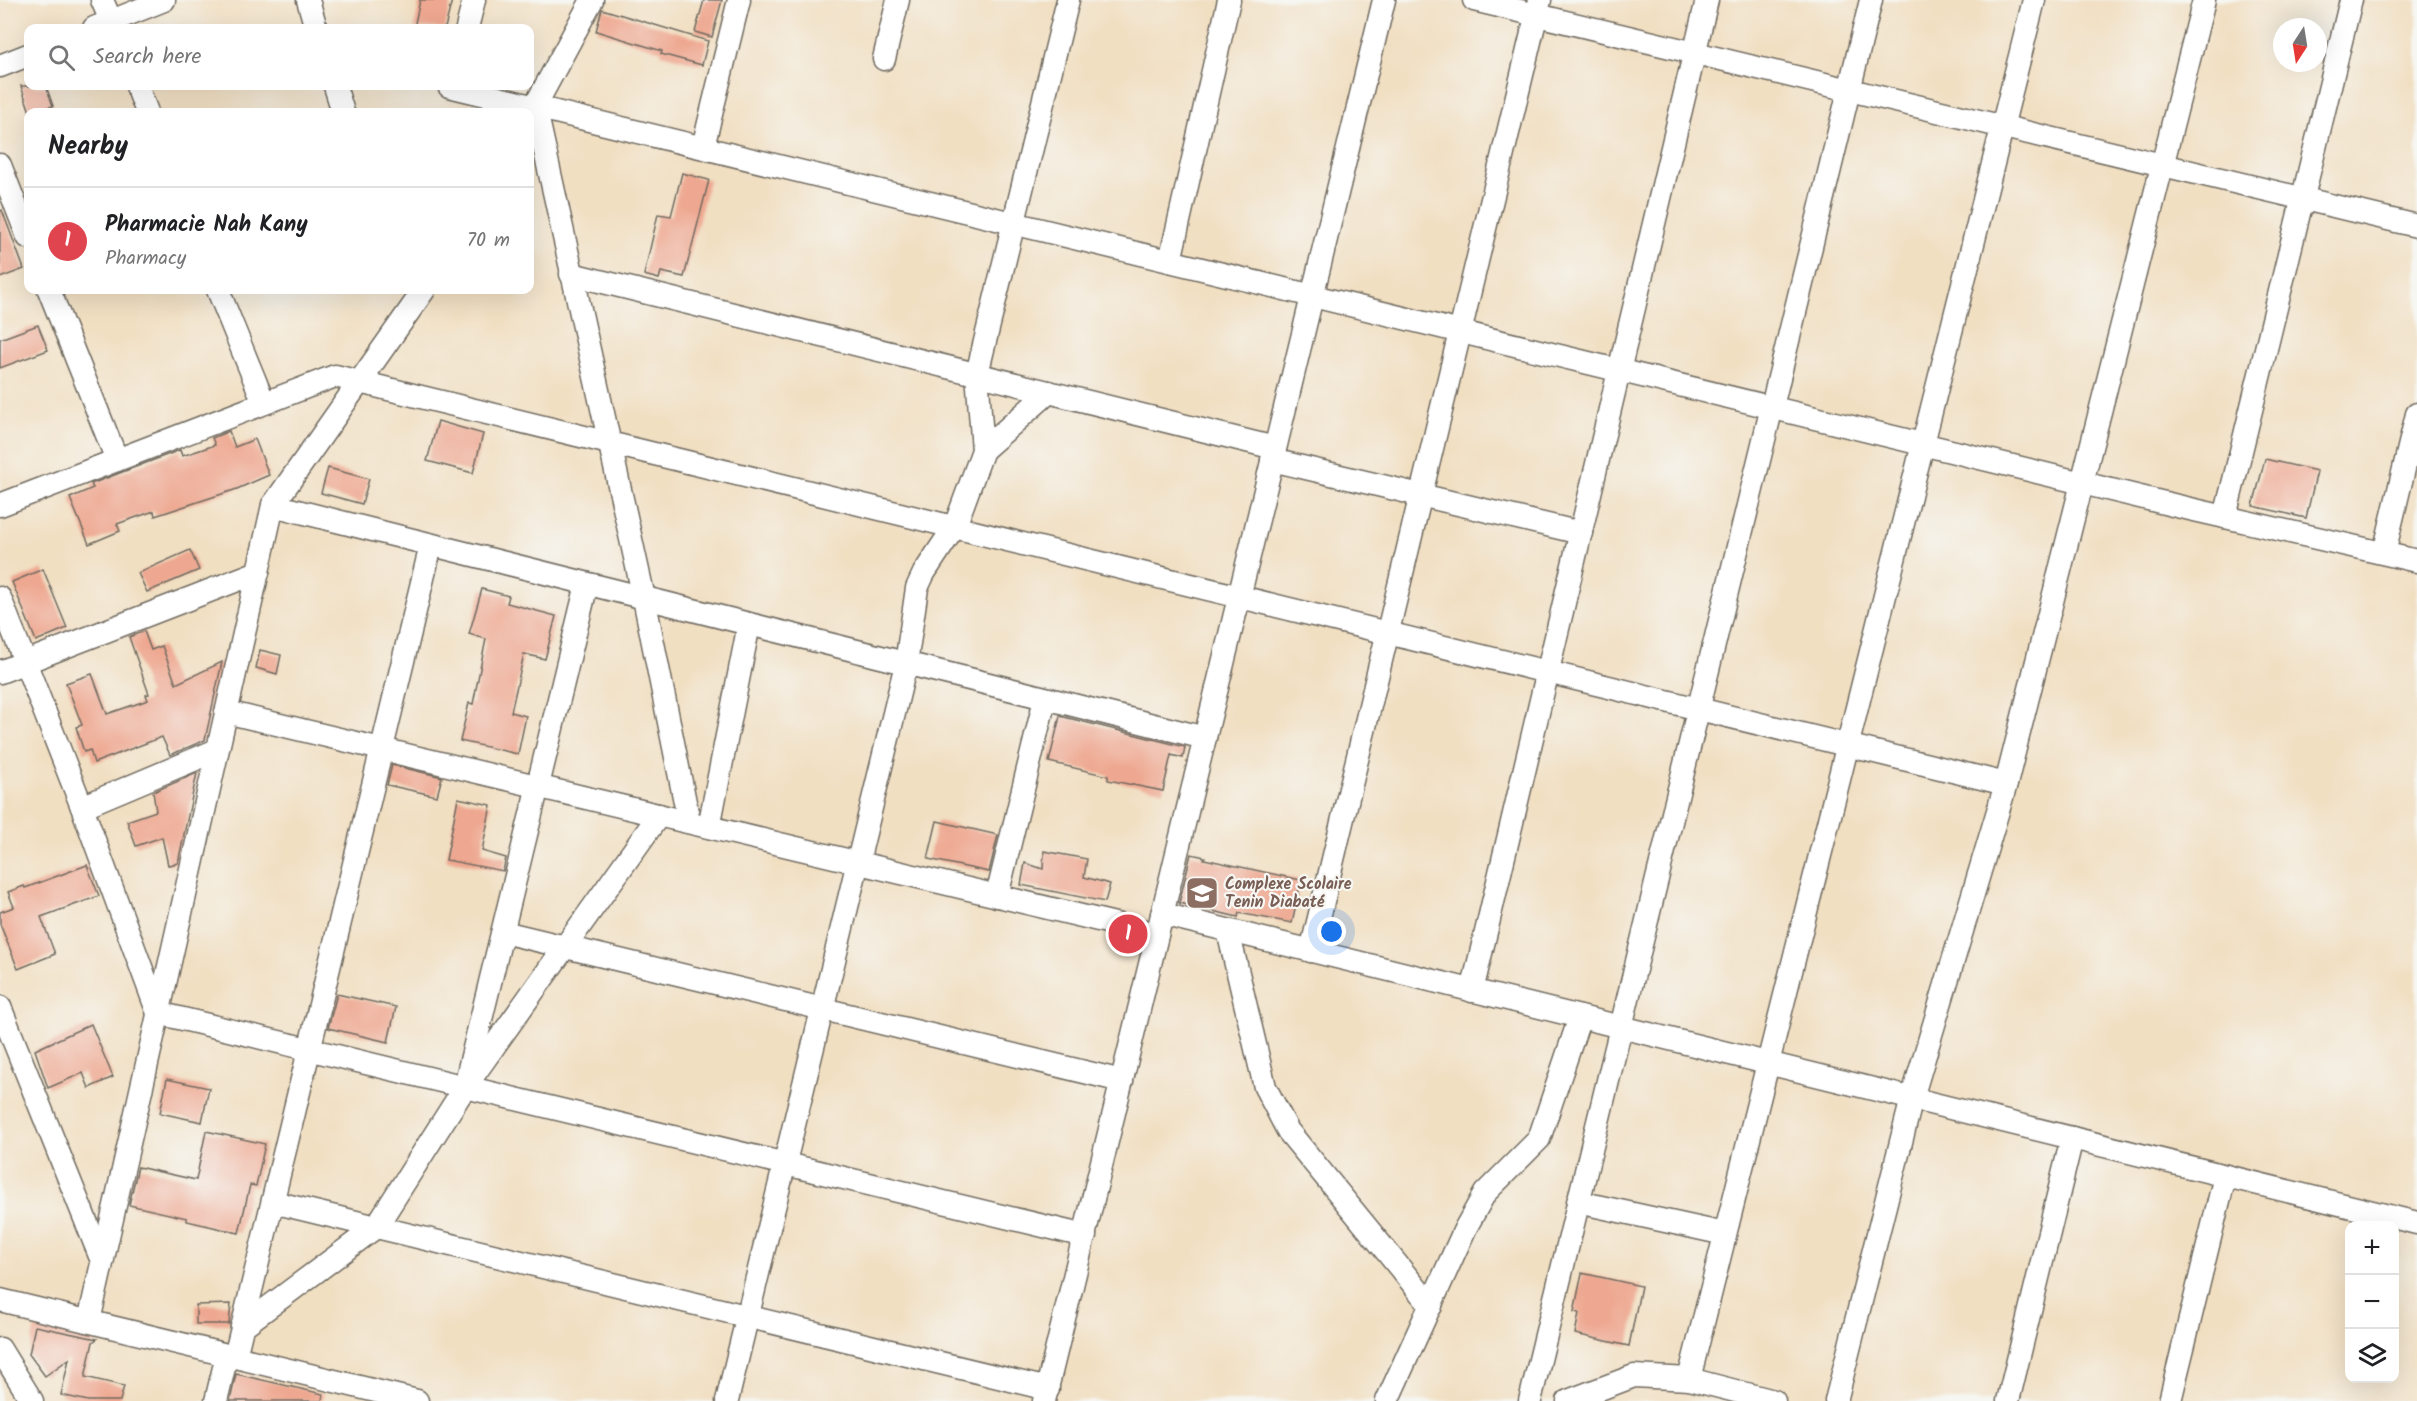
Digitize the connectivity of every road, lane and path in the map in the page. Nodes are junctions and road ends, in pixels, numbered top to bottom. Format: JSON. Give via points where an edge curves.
{"nodes":[{"id":1,"x":102,"y":0,"type":"edge"},
{"id":2,"x":164,"y":0,"type":"edge"},
{"id":3,"x":308,"y":0,"type":"edge"},
{"id":4,"x":320,"y":0,"type":"edge"},
{"id":5,"x":474,"y":0,"type":"edge"},
{"id":6,"x":592,"y":0,"type":"edge"},
{"id":7,"x":739,"y":0,"type":"edge"},
{"id":8,"x":898,"y":0,"type":"edge"},
{"id":9,"x":1068,"y":0,"type":"edge"},
{"id":10,"x":1229,"y":0,"type":"edge"},
{"id":11,"x":1384,"y":0,"type":"edge"},
{"id":12,"x":1474,"y":0,"type":"edge"},
{"id":13,"x":1707,"y":0,"type":"edge"},
{"id":14,"x":1871,"y":0,"type":"edge"},
{"id":15,"x":2034,"y":0,"type":"edge"},
{"id":16,"x":2204,"y":0,"type":"edge"},
{"id":17,"x":2350,"y":0,"type":"edge"},
{"id":18,"x":1539,"y":8,"type":"edge"},
{"id":19,"x":106,"y":24,"type":"edge"},
{"id":20,"x":110,"y":24,"type":"edge"},
{"id":21,"x":314,"y":24,"type":"edge"},
{"id":22,"x":315,"y":24,"type":"edge"},
{"id":23,"x":468,"y":24,"type":"edge"},
{"id":24,"x":1694,"y":53,"type":"junction"},
{"id":25,"x":24,"y":57,"type":"edge"},
{"id":26,"x":884,"y":59,"type":"dead end"},
{"id":27,"x":0,"y":66,"type":"edge"},
{"id":28,"x":138,"y":90,"type":"edge"},
{"id":29,"x":336,"y":90,"type":"edge"},
{"id":30,"x":461,"y":90,"type":"edge"},
{"id":31,"x":1849,"y":90,"type":"junction"},
{"id":32,"x":145,"y":108,"type":"edge"},
{"id":33,"x":343,"y":108,"type":"edge"},
{"id":34,"x":501,"y":108,"type":"edge"},
{"id":35,"x":535,"y":123,"type":"edge"},
{"id":36,"x":2002,"y":127,"type":"junction"},
{"id":37,"x":703,"y":147,"type":"junction"},
{"id":38,"x":0,"y":165,"type":"edge"},
{"id":39,"x":2162,"y":165,"type":"junction"},
{"id":40,"x":2302,"y":199,"type":"junction"},
{"id":41,"x":1014,"y":223,"type":"junction"},
{"id":42,"x":2417,"y":226,"type":"edge"},
{"id":43,"x":24,"y":227,"type":"edge"},
{"id":44,"x":1170,"y":261,"type":"junction"},
{"id":45,"x":571,"y":274,"type":"junction"},
{"id":46,"x":52,"y":294,"type":"edge"},
{"id":47,"x":220,"y":294,"type":"edge"},
{"id":48,"x":402,"y":294,"type":"edge"},
{"id":49,"x":421,"y":294,"type":"edge"},
{"id":50,"x":1312,"y":296,"type":"junction"},
{"id":51,"x":408,"y":312,"type":"junction"},
{"id":52,"x":1460,"y":332,"type":"junction"},
{"id":53,"x":1619,"y":370,"type":"junction"},
{"id":54,"x":977,"y":374,"type":"junction"},
{"id":55,"x":359,"y":382,"type":"junction"},
{"id":56,"x":1049,"y":392,"type":"junction"},
{"id":57,"x":264,"y":403,"type":"junction"},
{"id":58,"x":1772,"y":408,"type":"junction"},
{"id":59,"x":2417,"y":414,"type":"edge"},
{"id":60,"x":609,"y":443,"type":"junction"},
{"id":61,"x":1923,"y":444,"type":"junction"},
{"id":62,"x":983,"y":450,"type":"junction"},
{"id":63,"x":1274,"y":454,"type":"junction"},
{"id":64,"x":117,"y":460,"type":"junction"},
{"id":65,"x":2082,"y":483,"type":"junction"},
{"id":66,"x":1421,"y":495,"type":"junction"},
{"id":67,"x":0,"y":505,"type":"edge"},
{"id":68,"x":273,"y":505,"type":"junction"},
{"id":69,"x":2225,"y":517,"type":"junction"},
{"id":70,"x":955,"y":526,"type":"junction"},
{"id":71,"x":1581,"y":533,"type":"junction"},
{"id":72,"x":431,"y":545,"type":"junction"},
{"id":73,"x":2384,"y":553,"type":"junction"},
{"id":74,"x":2417,"y":561,"type":"edge"},
{"id":75,"x":258,"y":572,"type":"junction"},
{"id":76,"x":587,"y":584,"type":"junction"},
{"id":77,"x":1239,"y":596,"type":"junction"},
{"id":78,"x":0,"y":598,"type":"edge"},
{"id":79,"x":644,"y":598,"type":"junction"},
{"id":80,"x":749,"y":624,"type":"junction"},
{"id":81,"x":1388,"y":633,"type":"junction"},
{"id":82,"x":25,"y":662,"type":"junction"},
{"id":83,"x":906,"y":664,"type":"junction"},
{"id":84,"x":0,"y":672,"type":"edge"},
{"id":85,"x":1548,"y":672,"type":"junction"},
{"id":86,"x":1046,"y":699,"type":"junction"},
{"id":87,"x":1699,"y":708,"type":"junction"},
{"id":88,"x":226,"y":712,"type":"junction"},
{"id":89,"x":1205,"y":738,"type":"junction"},
{"id":90,"x":1847,"y":745,"type":"junction"},
{"id":91,"x":382,"y":749,"type":"junction"},
{"id":92,"x":217,"y":750,"type":"junction"},
{"id":93,"x":2006,"y":784,"type":"junction"},
{"id":94,"x":538,"y":786,"type":"junction"},
{"id":95,"x":82,"y":807,"type":"junction"},
{"id":96,"x":659,"y":815,"type":"junction"},
{"id":97,"x":699,"y":825,"type":"junction"},
{"id":98,"x":858,"y":863,"type":"junction"},
{"id":99,"x":997,"y":896,"type":"junction"},
{"id":100,"x":1160,"y":924,"type":"junction"},
{"id":101,"x":1228,"y":931,"type":"junction"},
{"id":102,"x":503,"y":932,"type":"junction"},
{"id":103,"x":565,"y":947,"type":"junction"},
{"id":104,"x":1311,"y":951,"type":"junction"},
{"id":105,"x":1472,"y":991,"type":"junction"},
{"id":106,"x":0,"y":1007,"type":"edge"},
{"id":107,"x":823,"y":1009,"type":"junction"},
{"id":108,"x":158,"y":1013,"type":"junction"},
{"id":109,"x":1580,"y":1017,"type":"junction"},
{"id":110,"x":1621,"y":1027,"type":"junction"},
{"id":111,"x":309,"y":1049,"type":"junction"},
{"id":112,"x":1768,"y":1064,"type":"junction"},
{"id":113,"x":1122,"y":1081,"type":"junction"},
{"id":114,"x":465,"y":1087,"type":"junction"},
{"id":115,"x":1912,"y":1098,"type":"junction"},
{"id":116,"x":2072,"y":1138,"type":"junction"},
{"id":117,"x":785,"y":1164,"type":"junction"},
{"id":118,"x":2225,"y":1176,"type":"junction"},
{"id":119,"x":1578,"y":1202,"type":"junction"},
{"id":120,"x":273,"y":1203,"type":"junction"},
{"id":121,"x":2417,"y":1223,"type":"edge"},
{"id":122,"x":376,"y":1227,"type":"junction"},
{"id":123,"x":1725,"y":1234,"type":"junction"},
{"id":124,"x":1085,"y":1236,"type":"junction"},
{"id":125,"x":102,"y":1261,"type":"junction"},
{"id":126,"x":0,"y":1300,"type":"edge"},
{"id":127,"x":1431,"y":1306,"type":"junction"},
{"id":128,"x":748,"y":1317,"type":"junction"},
{"id":129,"x":89,"y":1321,"type":"junction"},
{"id":130,"x":242,"y":1327,"type":"junction"},
{"id":131,"x":0,"y":1350,"type":"edge"},
{"id":132,"x":231,"y":1356,"type":"junction"},
{"id":133,"x":1689,"y":1380,"type":"junction"},
{"id":134,"x":1046,"y":1395,"type":"edge"},
{"id":135,"x":32,"y":1401,"type":"edge"},
{"id":136,"x":216,"y":1401,"type":"edge"},
{"id":137,"x":417,"y":1401,"type":"edge"},
{"id":138,"x":727,"y":1401,"type":"edge"},
{"id":139,"x":1387,"y":1401,"type":"edge"},
{"id":140,"x":1530,"y":1401,"type":"edge"},
{"id":141,"x":1568,"y":1401,"type":"edge"},
{"id":142,"x":1774,"y":1401,"type":"edge"},
{"id":143,"x":1836,"y":1401,"type":"edge"},
{"id":144,"x":2007,"y":1401,"type":"edge"},
{"id":145,"x":2170,"y":1401,"type":"edge"}],
"edges":[{"from":1,"to":19,"type":"street"},
{"from":2,"to":20,"type":"street"},
{"from":3,"to":21,"type":"street"},
{"from":4,"to":22,"type":"street"},
{"from":5,"to":23,"type":"street"},
{"from":6,"to":35,"type":"street"},
{"from":7,"to":37,"type":"street"},
{"from":8,"to":26,"type":"street"},
{"from":9,"to":41,"type":"street"},
{"from":10,"to":44,"type":"street"},
{"from":11,"to":50,"type":"street"},
{"from":12,"to":18,"type":"street"},
{"from":13,"to":24,"type":"street"},
{"from":14,"to":31,"type":"street"},
{"from":15,"to":36,"type":"street"},
{"from":16,"to":39,"type":"street"},
{"from":17,"to":40,"type":"street"},
{"from":18,"to":24,"type":"street"},
{"from":18,"to":52,"type":"street"},
{"from":24,"to":31,"type":"street"},
{"from":24,"to":53,"type":"street"},
{"from":25,"to":27,"type":"street"},
{"from":28,"to":32,"type":"street"},
{"from":29,"to":33,"type":"street"},
{"from":30,"to":34,"type":"street"},
{"from":31,"to":36,"type":"street"},
{"from":31,"to":58,"type":"street"},
{"from":35,"to":37,"type":"street"},
{"from":35,"to":45,"type":"street"},
{"from":36,"to":39,"type":"street"},
{"from":36,"to":61,"type":"street"},
{"from":37,"to":41,"type":"street"},
{"from":38,"to":43,"type":"street"},
{"from":39,"to":40,"type":"street"},
{"from":39,"to":65,"type":"street"},
{"from":40,"to":42,"type":"street"},
{"from":40,"to":69,"type":"street"},
{"from":41,"to":44,"type":"street"},
{"from":41,"to":54,"type":"street"},
{"from":44,"to":50,"type":"street"},
{"from":45,"to":54,"type":"street"},
{"from":45,"to":60,"type":"street"},
{"from":46,"to":64,"type":"street"},
{"from":47,"to":57,"type":"street"},
{"from":48,"to":51,"type":"street"},
{"from":49,"to":51,"type":"street"},
{"from":50,"to":52,"type":"street"},
{"from":50,"to":63,"type":"street"},
{"from":51,"to":55,"type":"street"},
{"from":52,"to":53,"type":"street"},
{"from":52,"to":66,"type":"street"},
{"from":53,"to":58,"type":"street"},
{"from":53,"to":71,"type":"street"},
{"from":54,"to":56,"type":"street"},
{"from":54,"to":62,"type":"street"},
{"from":55,"to":57,"type":"street","via":[[335,376]]},
{"from":55,"to":60,"type":"street"},
{"from":55,"to":68,"type":"street"},
{"from":56,"to":62,"type":"street"},
{"from":56,"to":63,"type":"street"},
{"from":57,"to":64,"type":"street"},
{"from":58,"to":61,"type":"street"},
{"from":58,"to":87,"type":"street"},
{"from":59,"to":73,"type":"street"},
{"from":60,"to":70,"type":"street"},
{"from":60,"to":79,"type":"street"},
{"from":61,"to":65,"type":"street"},
{"from":61,"to":90,"type":"street"},
{"from":62,"to":70,"type":"street"},
{"from":63,"to":66,"type":"street"},
{"from":63,"to":77,"type":"street"},
{"from":64,"to":67,"type":"street"},
{"from":65,"to":69,"type":"street"},
{"from":65,"to":93,"type":"street"},
{"from":66,"to":71,"type":"street"},
{"from":66,"to":81,"type":"street"},
{"from":68,"to":72,"type":"street"},
{"from":68,"to":75,"type":"street"},
{"from":69,"to":73,"type":"street"},
{"from":70,"to":77,"type":"street"},
{"from":70,"to":83,"type":"street","via":[[917,588]]},
{"from":71,"to":85,"type":"street"},
{"from":72,"to":76,"type":"street"},
{"from":72,"to":91,"type":"street"},
{"from":73,"to":74,"type":"street"},
{"from":75,"to":82,"type":"street"},
{"from":75,"to":88,"type":"street"},
{"from":76,"to":79,"type":"street"},
{"from":76,"to":94,"type":"street"},
{"from":77,"to":81,"type":"street"},
{"from":77,"to":89,"type":"street"},
{"from":78,"to":82,"type":"street"},
{"from":79,"to":80,"type":"street"},
{"from":79,"to":97,"type":"street"},
{"from":80,"to":83,"type":"street"},
{"from":80,"to":97,"type":"street"},
{"from":81,"to":85,"type":"street"},
{"from":81,"to":104,"type":"street"},
{"from":82,"to":84,"type":"street"},
{"from":82,"to":95,"type":"street"},
{"from":83,"to":86,"type":"street"},
{"from":83,"to":98,"type":"street"},
{"from":85,"to":87,"type":"street"},
{"from":85,"to":105,"type":"street"},
{"from":86,"to":89,"type":"street"},
{"from":86,"to":99,"type":"street"},
{"from":87,"to":90,"type":"street"},
{"from":87,"to":110,"type":"street"},
{"from":88,"to":91,"type":"street"},
{"from":88,"to":92,"type":"street"},
{"from":89,"to":100,"type":"street"},
{"from":90,"to":93,"type":"street"},
{"from":90,"to":112,"type":"street"},
{"from":91,"to":94,"type":"street"},
{"from":91,"to":111,"type":"street"},
{"from":92,"to":95,"type":"street"},
{"from":92,"to":108,"type":"street"},
{"from":93,"to":115,"type":"street"},
{"from":94,"to":96,"type":"street"},
{"from":94,"to":102,"type":"street"},
{"from":95,"to":108,"type":"street"},
{"from":96,"to":97,"type":"street"},
{"from":96,"to":103,"type":"street"},
{"from":97,"to":98,"type":"street"},
{"from":98,"to":99,"type":"street"},
{"from":98,"to":107,"type":"street"},
{"from":99,"to":100,"type":"street"},
{"from":100,"to":101,"type":"street"},
{"from":100,"to":113,"type":"street"},
{"from":101,"to":104,"type":"street"},
{"from":101,"to":127,"type":"street","via":[[1265,1087],[1288,1131]]},
{"from":102,"to":103,"type":"street"},
{"from":102,"to":114,"type":"street"},
{"from":103,"to":107,"type":"street"},
{"from":103,"to":114,"type":"street"},
{"from":104,"to":105,"type":"street"},
{"from":105,"to":109,"type":"street"},
{"from":106,"to":125,"type":"street"},
{"from":107,"to":113,"type":"street"},
{"from":107,"to":117,"type":"street"},
{"from":108,"to":111,"type":"street"},
{"from":108,"to":125,"type":"street"},
{"from":109,"to":110,"type":"street"},
{"from":109,"to":127,"type":"street","via":[[1539,1139],[1485,1193]]},
{"from":110,"to":112,"type":"street"},
{"from":110,"to":119,"type":"street"},
{"from":111,"to":114,"type":"street"},
{"from":111,"to":120,"type":"street"},
{"from":112,"to":115,"type":"street"},
{"from":112,"to":123,"type":"street"},
{"from":113,"to":124,"type":"street"},
{"from":114,"to":117,"type":"street"},
{"from":114,"to":122,"type":"street"},
{"from":115,"to":116,"type":"street"},
{"from":115,"to":143,"type":"street"},
{"from":116,"to":118,"type":"street"},
{"from":116,"to":144,"type":"street"},
{"from":117,"to":124,"type":"street"},
{"from":117,"to":128,"type":"street"},
{"from":118,"to":121,"type":"street"},
{"from":118,"to":145,"type":"street"},
{"from":119,"to":123,"type":"street"},
{"from":119,"to":140,"type":"street"},
{"from":120,"to":122,"type":"street"},
{"from":120,"to":130,"type":"street"},
{"from":122,"to":128,"type":"street"},
{"from":122,"to":130,"type":"street"},
{"from":123,"to":133,"type":"street"},
{"from":124,"to":134,"type":"street"},
{"from":125,"to":129,"type":"street"},
{"from":126,"to":129,"type":"street"},
{"from":127,"to":139,"type":"street"},
{"from":128,"to":134,"type":"street"},
{"from":128,"to":138,"type":"street"},
{"from":129,"to":132,"type":"street"},
{"from":130,"to":132,"type":"street"},
{"from":131,"to":135,"type":"street"},
{"from":132,"to":136,"type":"street"},
{"from":132,"to":137,"type":"street"},
{"from":133,"to":141,"type":"street","via":[[1634,1376]]},
{"from":133,"to":142,"type":"street"}]}
